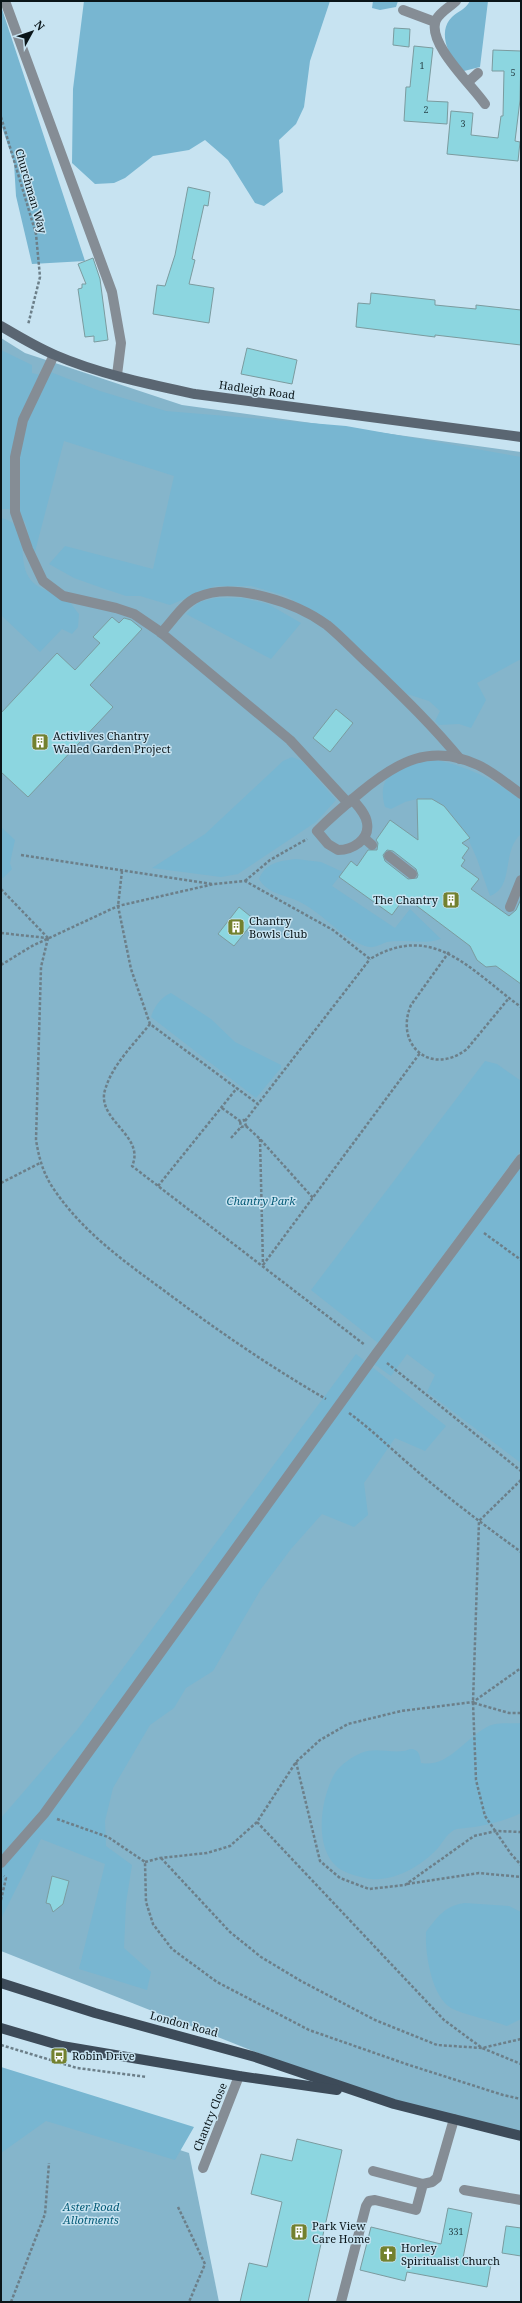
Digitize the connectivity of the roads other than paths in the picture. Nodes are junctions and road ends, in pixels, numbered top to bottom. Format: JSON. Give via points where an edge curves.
{"nodes":[{"id":1,"x":5,"y":1,"type":"edge"},
{"id":2,"x":456,"y":1,"type":"edge"},
{"id":3,"x":402,"y":10,"type":"dead end"},
{"id":4,"x":435,"y":22,"type":"junction"},
{"id":5,"x":478,"y":73,"type":"dead end"},
{"id":6,"x":468,"y":82,"type":"junction"},
{"id":7,"x":485,"y":104,"type":"dead end"},
{"id":8,"x":1,"y":326,"type":"edge"},
{"id":9,"x":54,"y":355,"type":"junction"},
{"id":10,"x":117,"y":375,"type":"junction"},
{"id":11,"x":521,"y":437,"type":"edge"},
{"id":12,"x":161,"y":633,"type":"junction"},
{"id":13,"x":460,"y":759,"type":"junction"},
{"id":14,"x":521,"y":794,"type":"edge"},
{"id":15,"x":350,"y":801,"type":"junction"},
{"id":16,"x":364,"y":838,"type":"junction"},
{"id":17,"x":372,"y":845,"type":"dead end"},
{"id":18,"x":389,"y":856,"type":"dead end"},
{"id":19,"x":412,"y":874,"type":"dead end"},
{"id":20,"x":521,"y":880,"type":"edge"},
{"id":21,"x":510,"y":907,"type":"dead end"},
{"id":22,"x":521,"y":1159,"type":"edge"},
{"id":23,"x":1,"y":1863,"type":"edge"},
{"id":24,"x":1,"y":1983,"type":"edge"},
{"id":25,"x":1,"y":2028,"type":"edge"},
{"id":26,"x":239,"y":2076,"type":"junction"},
{"id":27,"x":359,"y":2093,"type":"junction"},
{"id":28,"x":454,"y":2119,"type":"junction"},
{"id":29,"x":521,"y":2136,"type":"edge"},
{"id":30,"x":203,"y":2168,"type":"dead end"},
{"id":31,"x":373,"y":2171,"type":"dead end"},
{"id":32,"x":423,"y":2184,"type":"junction"},
{"id":33,"x":464,"y":2190,"type":"dead end"},
{"id":34,"x":521,"y":2200,"type":"edge"},
{"id":35,"x":341,"y":2302,"type":"edge"}],
"edges":[{"from":1,"to":10,"type":"street","via":[[112,292],[121,343]]},
{"from":2,"to":4,"type":"street","via":[[441,13]]},
{"from":3,"to":4,"type":"street"},
{"from":4,"to":6,"type":"street","via":[[436,34],[448,59]]},
{"from":5,"to":6,"type":"street"},
{"from":6,"to":7,"type":"street"},
{"from":8,"to":9,"type":"street","name":"Hadleigh Road"},
{"from":9,"to":10,"type":"street","name":"Hadleigh Road"},
{"from":9,"to":12,"type":"street","via":[[23,420],[15,457],[15,512],[28,549],[43,581],[63,596],[134,614]]},
{"from":10,"to":11,"type":"street","name":"Hadleigh Road","via":[[195,394]]},
{"from":12,"to":13,"type":"street","via":[[189,602],[208,593],[242,592],[274,598],[294,606],[327,625],[419,713]]},
{"from":12,"to":15,"type":"street","via":[[290,740]]},
{"from":13,"to":14,"type":"street","via":[[478,760]]},
{"from":13,"to":15,"type":"street","via":[[430,756],[407,760],[390,769]]},
{"from":15,"to":16,"type":"street","via":[[367,823]]},
{"from":15,"to":16,"type":"street","via":[[317,831],[328,844],[338,850],[350,849]]},
{"from":16,"to":17,"type":"street"},
{"from":18,"to":19,"type":"street"},
{"from":20,"to":21,"type":"street"},
{"from":22,"to":23,"type":"street","via":[[338,1406],[44,1814]]},
{"from":24,"to":27,"type":"main road","name":"London Road","via":[[95,2013],[255,2056]]},
{"from":25,"to":26,"type":"main road","name":"London Road","via":[[62,2046]]},
{"from":26,"to":27,"type":"main road","name":"London Road"},
{"from":26,"to":30,"type":"street","name":"Chantry Close"},
{"from":27,"to":28,"type":"main road","name":"London Road"},
{"from":28,"to":29,"type":"main road","name":"London Road"},
{"from":28,"to":32,"type":"street","via":[[437,2178]]},
{"from":31,"to":32,"type":"street"},
{"from":32,"to":35,"type":"street","via":[[416,2210],[369,2201]]},
{"from":33,"to":34,"type":"street"}]}
